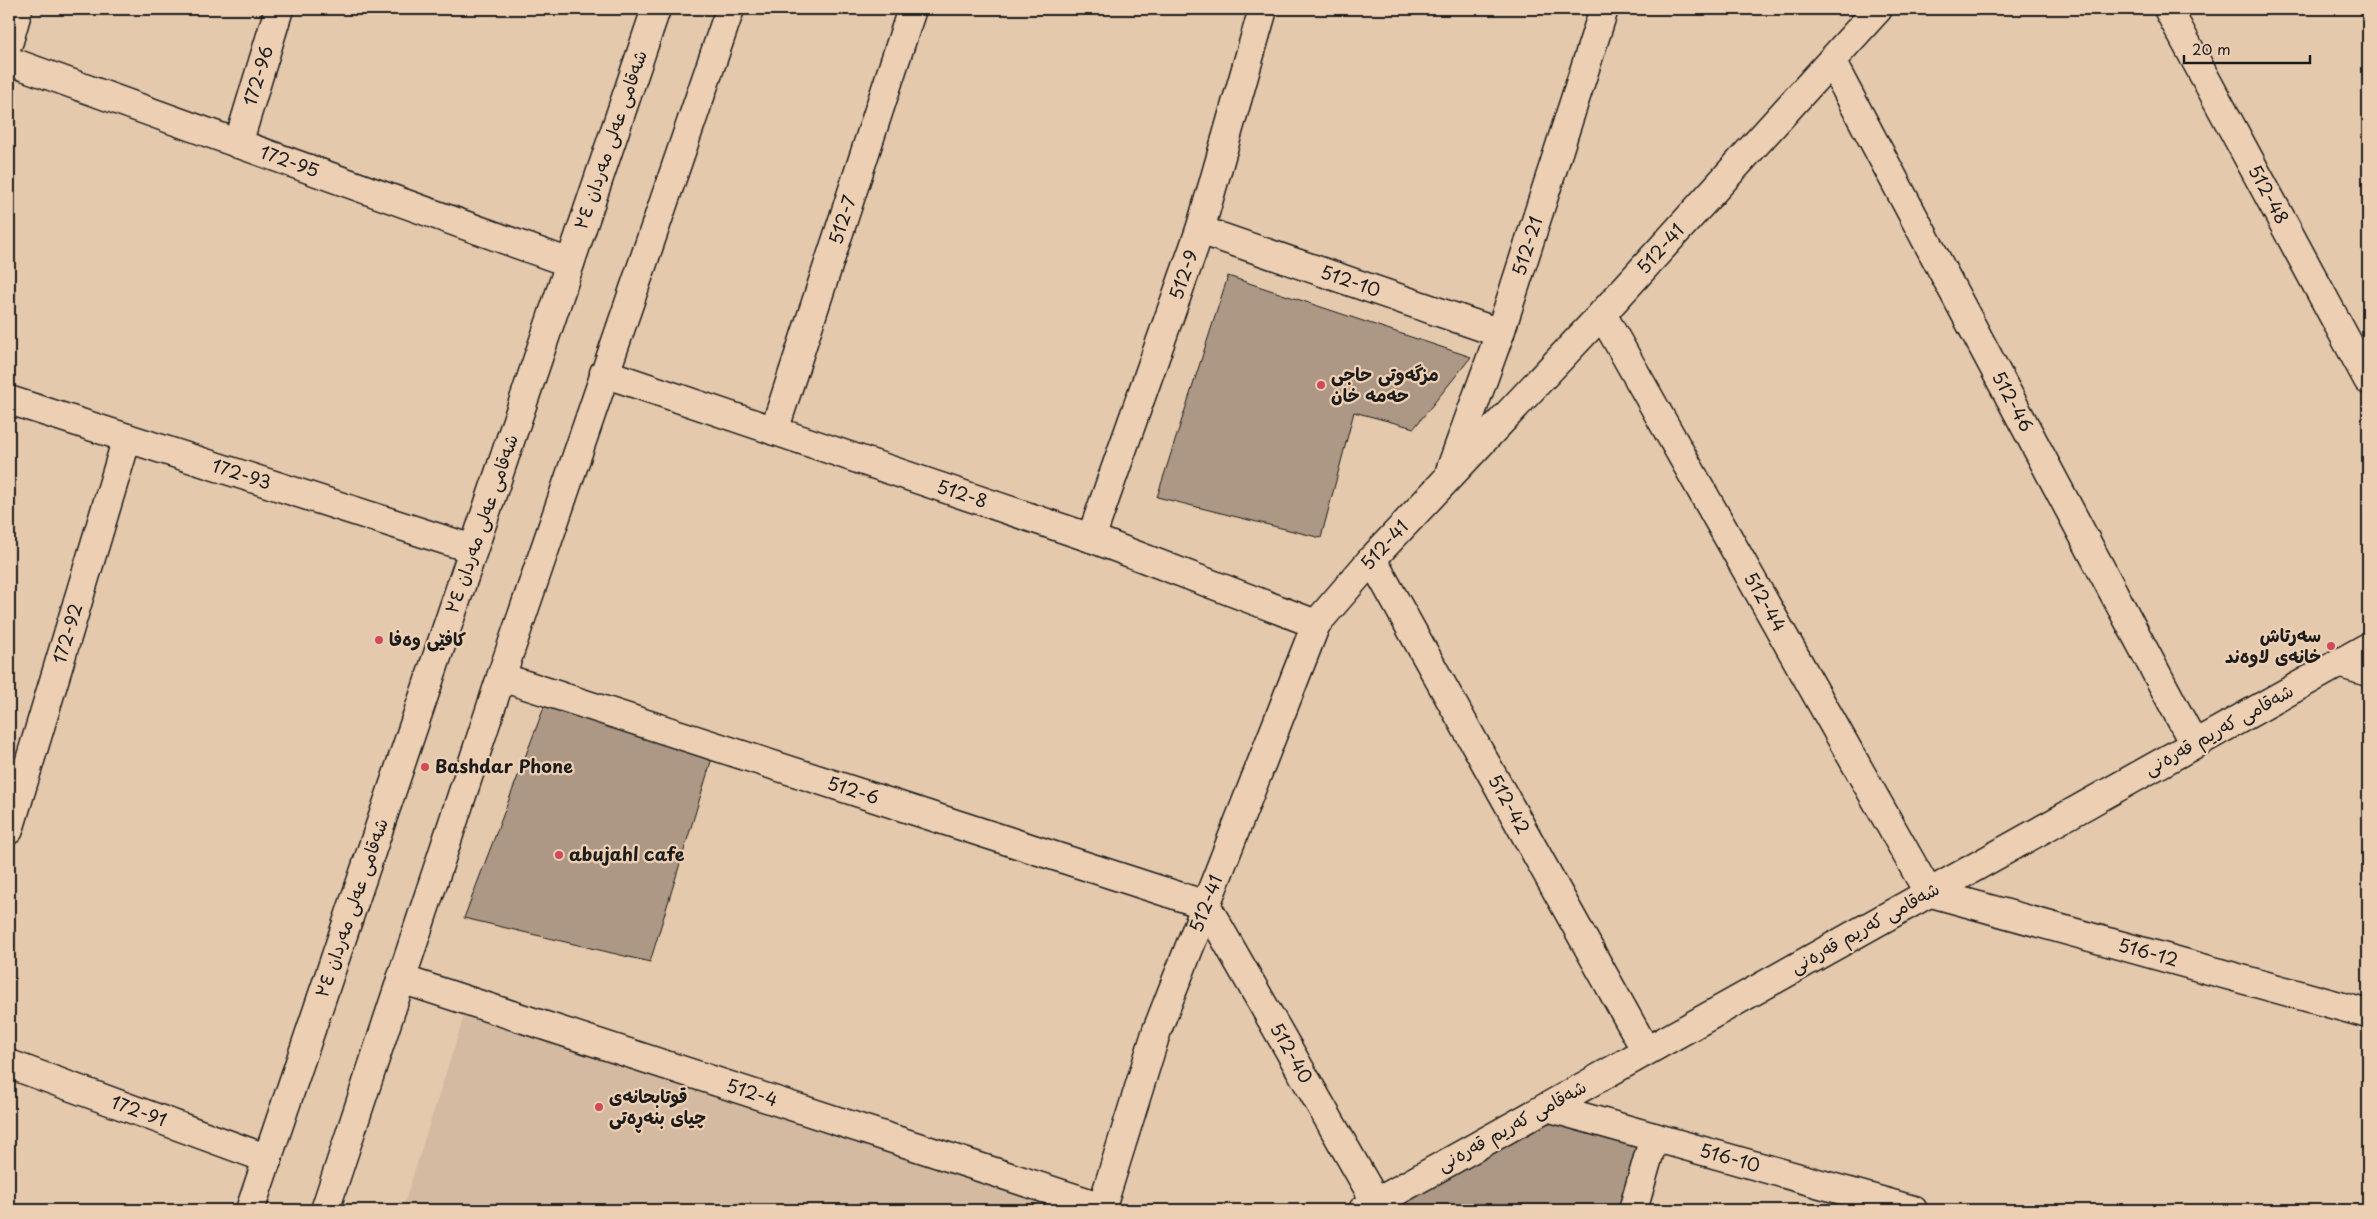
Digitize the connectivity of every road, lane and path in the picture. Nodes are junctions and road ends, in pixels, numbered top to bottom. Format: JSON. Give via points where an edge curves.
{"nodes":[{"id":1,"x":18,"y":9,"type":"edge"},
{"id":2,"x":279,"y":9,"type":"edge"},
{"id":3,"x":656,"y":9,"type":"edge"},
{"id":4,"x":730,"y":9,"type":"edge"},
{"id":5,"x":912,"y":9,"type":"edge"},
{"id":6,"x":1263,"y":9,"type":"edge"},
{"id":7,"x":1604,"y":9,"type":"edge"},
{"id":8,"x":1878,"y":9,"type":"edge"},
{"id":9,"x":2168,"y":9,"type":"edge"},
{"id":10,"x":9,"y":41,"type":"edge"},
{"id":11,"x":9,"y":61,"type":"edge"},
{"id":12,"x":1830,"y":61,"type":"junction"},
{"id":13,"x":238,"y":144,"type":"junction"},
{"id":14,"x":1200,"y":230,"type":"junction"},
{"id":15,"x":570,"y":263,"type":"junction"},
{"id":16,"x":1602,"y":314,"type":"junction"},
{"id":17,"x":1500,"y":332,"type":"junction"},
{"id":18,"x":604,"y":373,"type":"junction"},
{"id":19,"x":2368,"y":380,"type":"edge"},
{"id":20,"x":9,"y":400,"type":"edge"},
{"id":21,"x":774,"y":431,"type":"junction"},
{"id":22,"x":127,"y":438,"type":"junction"},
{"id":23,"x":1446,"y":482,"type":"junction"},
{"id":24,"x":1091,"y":538,"type":"junction"},
{"id":25,"x":473,"y":549,"type":"junction"},
{"id":26,"x":1372,"y":559,"type":"junction"},
{"id":27,"x":1316,"y":624,"type":"junction"},
{"id":28,"x":2368,"y":647,"type":"edge"},
{"id":29,"x":2338,"y":663,"type":"junction"},
{"id":30,"x":2368,"y":672,"type":"edge"},
{"id":31,"x":501,"y":677,"type":"junction"},
{"id":32,"x":2194,"y":744,"type":"junction"},
{"id":33,"x":9,"y":830,"type":"edge"},
{"id":34,"x":1928,"y":892,"type":"junction"},
{"id":35,"x":1206,"y":905,"type":"junction"},
{"id":36,"x":401,"y":979,"type":"junction"},
{"id":37,"x":2368,"y":1014,"type":"edge"},
{"id":38,"x":1646,"y":1051,"type":"junction"},
{"id":39,"x":9,"y":1064,"type":"edge"},
{"id":40,"x":1547,"y":1107,"type":"junction"},
{"id":41,"x":1654,"y":1137,"type":"junction"},
{"id":42,"x":268,"y":1159,"type":"junction"},
{"id":43,"x":1370,"y":1206,"type":"edge"},
{"id":44,"x":1102,"y":1209,"type":"edge"},
{"id":45,"x":250,"y":1210,"type":"edge"},
{"id":46,"x":325,"y":1210,"type":"edge"},
{"id":47,"x":1633,"y":1210,"type":"edge"},
{"id":48,"x":1913,"y":1210,"type":"edge"}],
"edges":[{"from":1,"to":10,"type":"street"},
{"from":2,"to":13,"type":"street","name":"172-96"},
{"from":3,"to":15,"type":"street","name":"شەقامی عەلی مەردان ٣٤"},
{"from":4,"to":18,"type":"street"},
{"from":5,"to":21,"type":"street","name":"512-7"},
{"from":6,"to":14,"type":"street","name":"512-9"},
{"from":7,"to":17,"type":"street","name":"512-21"},
{"from":8,"to":12,"type":"street","name":"512-41"},
{"from":9,"to":19,"type":"street","name":"512-48"},
{"from":11,"to":13,"type":"street","name":"172-95"},
{"from":12,"to":16,"type":"street","name":"512-41"},
{"from":12,"to":32,"type":"street","name":"512-46"},
{"from":13,"to":15,"type":"street","name":"172-95"},
{"from":14,"to":17,"type":"street","name":"512-10"},
{"from":14,"to":24,"type":"street","name":"512-9"},
{"from":15,"to":25,"type":"street","name":"شەقامی عەلی مەردان ٣٤"},
{"from":16,"to":23,"type":"street","name":"512-41"},
{"from":16,"to":34,"type":"street","name":"512-44"},
{"from":17,"to":23,"type":"street","name":"512-21"},
{"from":18,"to":21,"type":"street","name":"512-8"},
{"from":18,"to":31,"type":"street"},
{"from":20,"to":22,"type":"street","name":"172-93"},
{"from":21,"to":24,"type":"street","name":"512-8"},
{"from":22,"to":25,"type":"street","name":"172-93"},
{"from":22,"to":33,"type":"street","name":"172-92"},
{"from":23,"to":26,"type":"street","name":"512-41"},
{"from":24,"to":27,"type":"street","name":"512-8"},
{"from":25,"to":42,"type":"street","name":"شەقامی عەلی مەردان ٣٤"},
{"from":26,"to":27,"type":"street","name":"512-41"},
{"from":26,"to":38,"type":"street","name":"512-42"},
{"from":27,"to":35,"type":"street","name":"512-41"},
{"from":28,"to":29,"type":"street","name":"شەقامی کەریم قەرەنی"},
{"from":29,"to":30,"type":"street"},
{"from":29,"to":32,"type":"street","name":"شەقامی کەریم قەرەنی"},
{"from":31,"to":35,"type":"street","name":"512-6"},
{"from":31,"to":36,"type":"street"},
{"from":32,"to":34,"type":"street","name":"شەقامی کەریم قەرەنی"},
{"from":34,"to":37,"type":"street","name":"516-12"},
{"from":34,"to":38,"type":"street","name":"شەقامی کەریم قەرەنی"},
{"from":35,"to":43,"type":"street","name":"512-40"},
{"from":35,"to":44,"type":"street","name":"512-41","via":[[1157,1030]]},
{"from":36,"to":44,"type":"street","name":"512-4"},
{"from":36,"to":46,"type":"street"},
{"from":38,"to":40,"type":"street","name":"شەقامی کەریم قەرەنی"},
{"from":39,"to":42,"type":"street","name":"172-91"},
{"from":40,"to":41,"type":"street","name":"516-10"},
{"from":40,"to":43,"type":"street","name":"شەقامی کەریم قەرەنی"},
{"from":41,"to":47,"type":"street"},
{"from":41,"to":48,"type":"street","name":"516-10"},
{"from":42,"to":45,"type":"street","name":"شەقامی عەلی مەردان ٣٤"}]}
